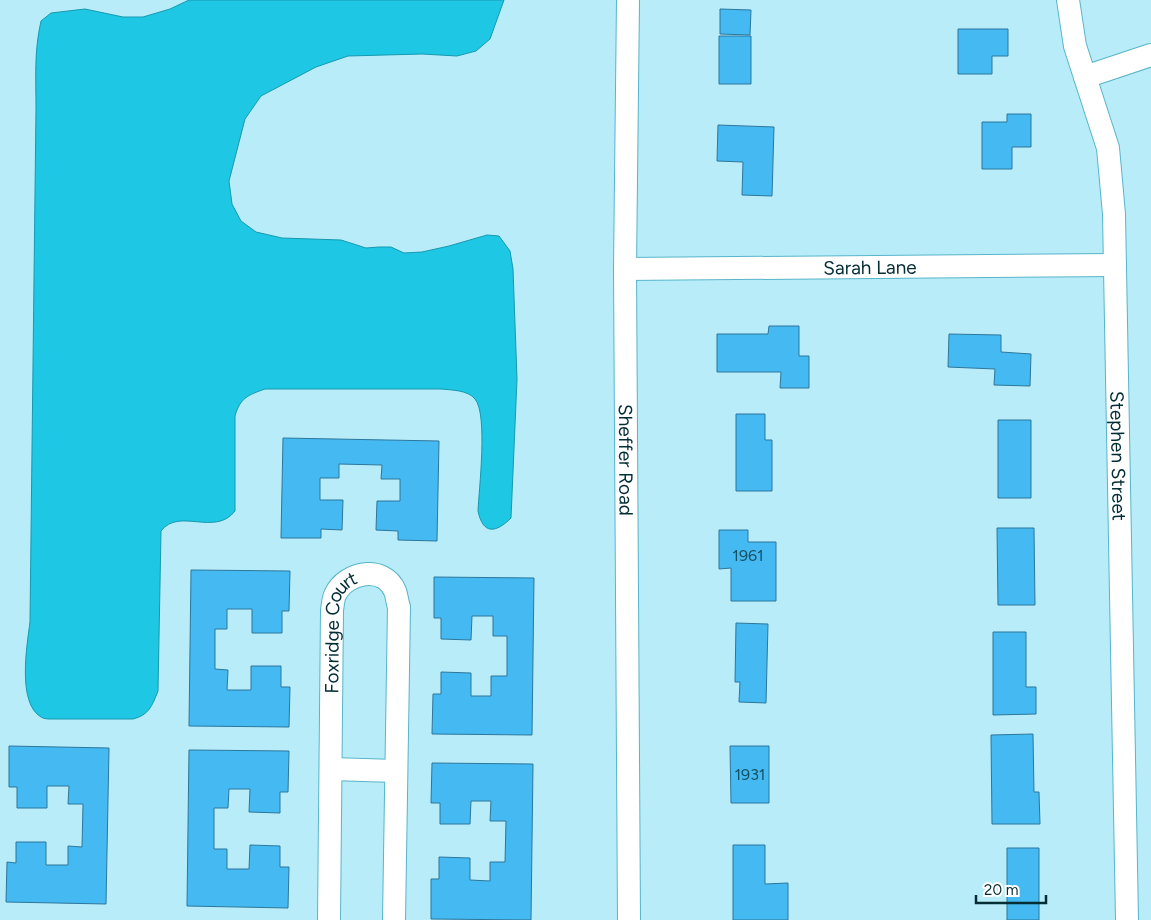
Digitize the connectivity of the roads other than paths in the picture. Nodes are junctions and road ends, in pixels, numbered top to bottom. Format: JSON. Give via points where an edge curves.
{"nodes":[{"id":1,"x":628,"y":0,"type":"edge"},
{"id":2,"x":1068,"y":0,"type":"edge"},
{"id":3,"x":1151,"y":55,"type":"edge"},
{"id":4,"x":1085,"y":77,"type":"junction"},
{"id":5,"x":1115,"y":265,"type":"junction"},
{"id":6,"x":625,"y":269,"type":"junction"},
{"id":7,"x":331,"y":769,"type":"junction"},
{"id":8,"x":396,"y":771,"type":"junction"},
{"id":9,"x":329,"y":920,"type":"edge"},
{"id":10,"x":394,"y":920,"type":"edge"},
{"id":11,"x":629,"y":920,"type":"edge"},
{"id":12,"x":1126,"y":920,"type":"edge"}],
"edges":[{"from":1,"to":6,"type":"street","name":"Sheffer Road"},
{"from":2,"to":4,"type":"street","name":"Stephen Street","via":[[1075,46]]},
{"from":3,"to":4,"type":"street"},
{"from":4,"to":5,"type":"street","name":"Stephen Street","via":[[1108,148]]},
{"from":5,"to":6,"type":"street","name":"Sarah Lane"},
{"from":5,"to":12,"type":"street","name":"Stephen Street"},
{"from":6,"to":11,"type":"street","name":"Sheffer Road"},
{"from":7,"to":8,"type":"street"},
{"from":7,"to":8,"type":"street","name":"Foxridge Court","via":[[332,610],[335,595],[344,583],[357,575],[371,574],[385,579],[395,590],[398,607]]},
{"from":7,"to":9,"type":"street","name":"Foxridge Court"},
{"from":8,"to":10,"type":"street","name":"Foxridge Court"}]}
